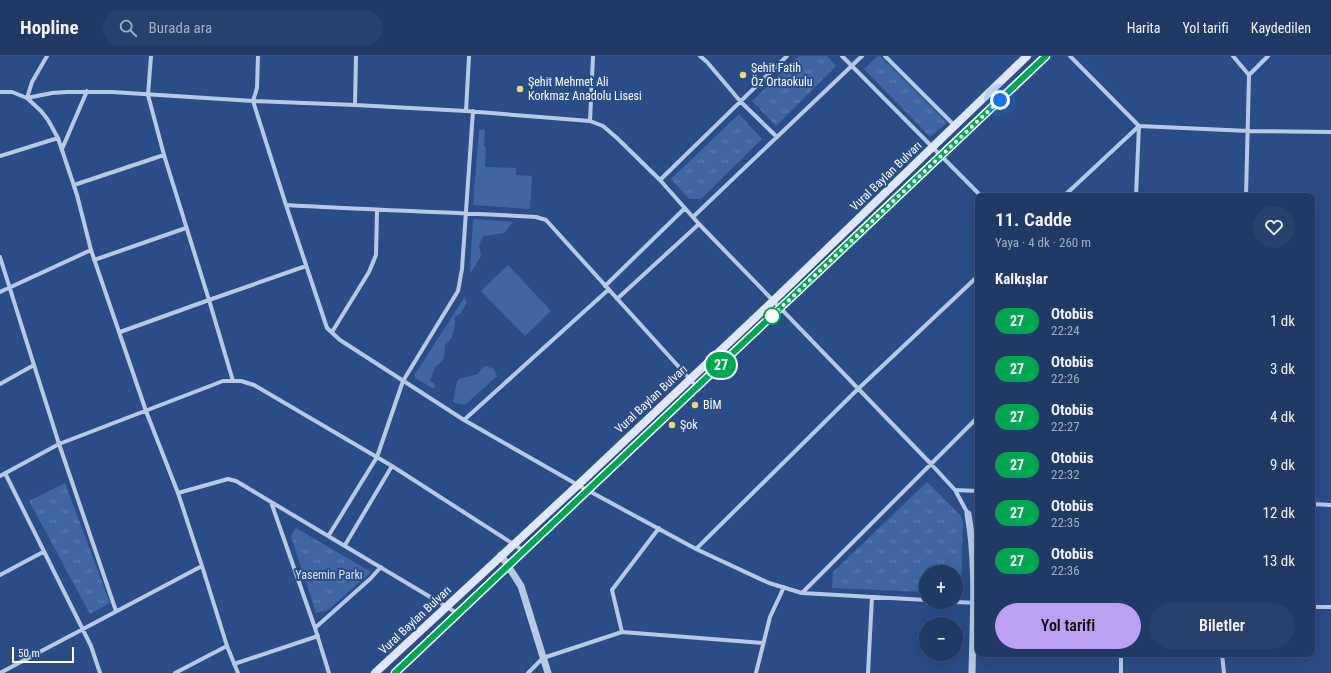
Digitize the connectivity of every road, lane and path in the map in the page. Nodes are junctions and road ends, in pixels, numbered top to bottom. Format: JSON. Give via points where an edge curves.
{"nodes":[{"id":1,"x":47,"y":56,"type":"edge"},
{"id":2,"x":151,"y":56,"type":"edge"},
{"id":3,"x":258,"y":56,"type":"edge"},
{"id":4,"x":356,"y":56,"type":"edge"},
{"id":5,"x":469,"y":56,"type":"edge"},
{"id":6,"x":593,"y":56,"type":"edge"},
{"id":7,"x":700,"y":56,"type":"edge"},
{"id":8,"x":707,"y":56,"type":"edge"},
{"id":9,"x":787,"y":56,"type":"edge"},
{"id":10,"x":842,"y":56,"type":"edge"},
{"id":11,"x":862,"y":56,"type":"edge"},
{"id":12,"x":885,"y":56,"type":"edge"},
{"id":13,"x":1027,"y":56,"type":"edge"},
{"id":14,"x":1046,"y":56,"type":"edge"},
{"id":15,"x":1070,"y":56,"type":"edge"},
{"id":16,"x":1233,"y":56,"type":"edge"},
{"id":17,"x":1268,"y":56,"type":"edge"},
{"id":18,"x":707,"y":62,"type":"junction"},
{"id":19,"x":852,"y":66,"type":"junction"},
{"id":20,"x":1249,"y":75,"type":"junction"},
{"id":21,"x":88,"y":91,"type":"junction"},
{"id":22,"x":0,"y":92,"type":"edge"},
{"id":23,"x":148,"y":95,"type":"junction"},
{"id":24,"x":27,"y":98,"type":"junction"},
{"id":25,"x":253,"y":101,"type":"junction"},
{"id":26,"x":741,"y":102,"type":"junction"},
{"id":27,"x":355,"y":105,"type":"junction"},
{"id":28,"x":466,"y":111,"type":"junction"},
{"id":29,"x":473,"y":111,"type":"junction"},
{"id":30,"x":590,"y":121,"type":"junction"},
{"id":31,"x":955,"y":126,"type":"junction"},
{"id":32,"x":1139,"y":126,"type":"junction"},
{"id":33,"x":1249,"y":131,"type":"junction"},
{"id":34,"x":1331,"y":132,"type":"edge"},
{"id":35,"x":777,"y":137,"type":"junction"},
{"id":36,"x":58,"y":138,"type":"junction"},
{"id":37,"x":932,"y":148,"type":"junction"},
{"id":38,"x":62,"y":150,"type":"junction"},
{"id":39,"x":164,"y":154,"type":"junction"},
{"id":40,"x":0,"y":156,"type":"edge"},
{"id":41,"x":941,"y":156,"type":"junction"},
{"id":42,"x":660,"y":180,"type":"junction"},
{"id":43,"x":74,"y":185,"type":"junction"},
{"id":44,"x":978,"y":193,"type":"edge"},
{"id":45,"x":1067,"y":193,"type":"edge"},
{"id":46,"x":1136,"y":193,"type":"edge"},
{"id":47,"x":1246,"y":193,"type":"edge"},
{"id":48,"x":286,"y":205,"type":"junction"},
{"id":49,"x":684,"y":208,"type":"junction"},
{"id":50,"x":377,"y":211,"type":"junction"},
{"id":51,"x":467,"y":213,"type":"junction"},
{"id":52,"x":693,"y":217,"type":"junction"},
{"id":53,"x":699,"y":224,"type":"junction"},
{"id":54,"x":186,"y":228,"type":"junction"},
{"id":55,"x":91,"y":250,"type":"junction"},
{"id":56,"x":0,"y":257,"type":"edge"},
{"id":57,"x":94,"y":260,"type":"junction"},
{"id":58,"x":306,"y":266,"type":"junction"},
{"id":59,"x":975,"y":279,"type":"edge"},
{"id":60,"x":605,"y":286,"type":"junction"},
{"id":61,"x":10,"y":287,"type":"junction"},
{"id":62,"x":608,"y":290,"type":"junction"},
{"id":63,"x":0,"y":292,"type":"edge"},
{"id":64,"x":617,"y":299,"type":"junction"},
{"id":65,"x":209,"y":300,"type":"junction"},
{"id":66,"x":774,"y":300,"type":"junction"},
{"id":67,"x":780,"y":308,"type":"junction"},
{"id":68,"x":120,"y":332,"type":"junction"},
{"id":69,"x":332,"y":332,"type":"junction"},
{"id":70,"x":34,"y":365,"type":"junction"},
{"id":71,"x":690,"y":379,"type":"junction"},
{"id":72,"x":233,"y":381,"type":"junction"},
{"id":73,"x":403,"y":382,"type":"junction"},
{"id":74,"x":0,"y":384,"type":"edge"},
{"id":75,"x":697,"y":387,"type":"junction"},
{"id":76,"x":858,"y":389,"type":"junction"},
{"id":77,"x":146,"y":411,"type":"junction"},
{"id":78,"x":464,"y":420,"type":"junction"},
{"id":79,"x":975,"y":420,"type":"edge"},
{"id":80,"x":59,"y":444,"type":"junction"},
{"id":81,"x":377,"y":457,"type":"junction"},
{"id":82,"x":931,"y":464,"type":"junction"},
{"id":83,"x":392,"y":466,"type":"junction"},
{"id":84,"x":5,"y":473,"type":"junction"},
{"id":85,"x":0,"y":476,"type":"edge"},
{"id":86,"x":578,"y":485,"type":"junction"},
{"id":87,"x":588,"y":490,"type":"junction"},
{"id":88,"x":955,"y":490,"type":"junction"},
{"id":89,"x":975,"y":491,"type":"edge"},
{"id":90,"x":178,"y":494,"type":"junction"},
{"id":91,"x":271,"y":502,"type":"junction"},
{"id":92,"x":1315,"y":504,"type":"edge"},
{"id":93,"x":1331,"y":505,"type":"edge"},
{"id":94,"x":968,"y":514,"type":"joint"},
{"id":95,"x":659,"y":528,"type":"junction"},
{"id":96,"x":329,"y":535,"type":"junction"},
{"id":97,"x":513,"y":544,"type":"junction"},
{"id":98,"x":345,"y":545,"type":"junction"},
{"id":99,"x":696,"y":549,"type":"junction"},
{"id":100,"x":524,"y":551,"type":"junction"},
{"id":101,"x":43,"y":552,"type":"junction"},
{"id":102,"x":501,"y":555,"type":"junction"},
{"id":103,"x":509,"y":565,"type":"junction"},
{"id":104,"x":202,"y":566,"type":"junction"},
{"id":105,"x":381,"y":567,"type":"junction"},
{"id":106,"x":0,"y":575,"type":"edge"},
{"id":107,"x":784,"y":587,"type":"junction"},
{"id":108,"x":975,"y":587,"type":"edge"},
{"id":109,"x":802,"y":593,"type":"junction"},
{"id":110,"x":872,"y":597,"type":"junction"},
{"id":111,"x":919,"y":600,"type":"edge"},
{"id":112,"x":963,"y":602,"type":"edge"},
{"id":113,"x":975,"y":603,"type":"edge"},
{"id":114,"x":447,"y":607,"type":"junction"},
{"id":115,"x":1315,"y":607,"type":"edge"},
{"id":116,"x":1331,"y":607,"type":"edge"},
{"id":117,"x":116,"y":611,"type":"junction"},
{"id":118,"x":458,"y":613,"type":"junction"},
{"id":119,"x":975,"y":620,"type":"edge"},
{"id":120,"x":82,"y":628,"type":"junction"},
{"id":121,"x":315,"y":628,"type":"junction"},
{"id":122,"x":622,"y":632,"type":"junction"},
{"id":123,"x":318,"y":636,"type":"junction"},
{"id":124,"x":763,"y":643,"type":"junction"},
{"id":125,"x":227,"y":646,"type":"junction"},
{"id":126,"x":1121,"y":657,"type":"edge"},
{"id":127,"x":1222,"y":657,"type":"edge"},
{"id":128,"x":543,"y":658,"type":"junction"},
{"id":129,"x":234,"y":664,"type":"junction"},
{"id":130,"x":0,"y":673,"type":"edge"},
{"id":131,"x":100,"y":673,"type":"edge"},
{"id":132,"x":175,"y":673,"type":"edge"},
{"id":133,"x":238,"y":673,"type":"edge"},
{"id":134,"x":329,"y":673,"type":"edge"},
{"id":135,"x":375,"y":673,"type":"edge"},
{"id":136,"x":395,"y":673,"type":"edge"},
{"id":137,"x":528,"y":673,"type":"edge"},
{"id":138,"x":548,"y":673,"type":"edge"},
{"id":139,"x":756,"y":673,"type":"edge"},
{"id":140,"x":868,"y":673,"type":"edge"},
{"id":141,"x":972,"y":673,"type":"edge"},
{"id":142,"x":1121,"y":673,"type":"edge"},
{"id":143,"x":1224,"y":673,"type":"edge"}],
"edges":[{"from":1,"to":24,"type":"street","via":[[32,82]]},
{"from":2,"to":23,"type":"street"},
{"from":3,"to":25,"type":"street"},
{"from":4,"to":27,"type":"street"},
{"from":5,"to":28,"type":"street"},
{"from":6,"to":30,"type":"street"},
{"from":7,"to":18,"type":"street"},
{"from":8,"to":18,"type":"street"},
{"from":9,"to":26,"type":"street"},
{"from":10,"to":19,"type":"street"},
{"from":11,"to":19,"type":"street"},
{"from":12,"to":31,"type":"street"},
{"from":13,"to":31,"type":"main road","name":"Vural Baylan Bulvarı"},
{"from":14,"to":41,"type":"main road","name":"Vural Baylan Bulvarı"},
{"from":15,"to":32,"type":"street"},
{"from":16,"to":20,"type":"street"},
{"from":17,"to":20,"type":"street"},
{"from":18,"to":26,"type":"street"},
{"from":19,"to":35,"type":"street"},
{"from":19,"to":37,"type":"street"},
{"from":20,"to":33,"type":"street"},
{"from":21,"to":23,"type":"street"},
{"from":21,"to":24,"type":"street","via":[[52,93]]},
{"from":21,"to":38,"type":"street"},
{"from":22,"to":24,"type":"street","via":[[12,92]]},
{"from":23,"to":25,"type":"street"},
{"from":23,"to":39,"type":"street"},
{"from":24,"to":36,"type":"street","via":[[48,120]]},
{"from":25,"to":27,"type":"street"},
{"from":25,"to":48,"type":"street"},
{"from":26,"to":35,"type":"street"},
{"from":26,"to":42,"type":"street"},
{"from":27,"to":28,"type":"street"},
{"from":28,"to":29,"type":"street"},
{"from":29,"to":30,"type":"street"},
{"from":29,"to":51,"type":"street"},
{"from":30,"to":42,"type":"street","via":[[603,126]]},
{"from":31,"to":37,"type":"main road","name":"Vural Baylan Bulvarı"},
{"from":32,"to":33,"type":"street"},
{"from":32,"to":45,"type":"street"},
{"from":32,"to":46,"type":"street"},
{"from":33,"to":34,"type":"street"},
{"from":33,"to":47,"type":"street"},
{"from":35,"to":52,"type":"street"},
{"from":36,"to":38,"type":"street"},
{"from":36,"to":40,"type":"street"},
{"from":37,"to":41,"type":"street"},
{"from":37,"to":66,"type":"main road","name":"Vural Baylan Bulvarı"},
{"from":38,"to":43,"type":"street"},
{"from":39,"to":43,"type":"street"},
{"from":39,"to":54,"type":"street"},
{"from":41,"to":44,"type":"street"},
{"from":41,"to":67,"type":"main road","name":"Vural Baylan Bulvarı"},
{"from":42,"to":49,"type":"street"},
{"from":43,"to":55,"type":"street"},
{"from":48,"to":50,"type":"street"},
{"from":48,"to":58,"type":"street"},
{"from":49,"to":52,"type":"street"},
{"from":49,"to":60,"type":"street"},
{"from":50,"to":51,"type":"street"},
{"from":50,"to":69,"type":"street","via":[[376,255],[369,272]]},
{"from":51,"to":60,"type":"street","via":[[536,217],[546,220]]},
{"from":51,"to":73,"type":"street","via":[[458,291]]},
{"from":52,"to":53,"type":"street"},
{"from":53,"to":64,"type":"street"},
{"from":53,"to":66,"type":"street"},
{"from":54,"to":57,"type":"street"},
{"from":54,"to":65,"type":"street"},
{"from":55,"to":57,"type":"street"},
{"from":55,"to":61,"type":"street"},
{"from":56,"to":61,"type":"street"},
{"from":57,"to":68,"type":"street"},
{"from":58,"to":65,"type":"street"},
{"from":58,"to":69,"type":"street","via":[[327,328]]},
{"from":59,"to":76,"type":"street"},
{"from":60,"to":62,"type":"street"},
{"from":61,"to":63,"type":"street"},
{"from":61,"to":70,"type":"street"},
{"from":62,"to":64,"type":"street"},
{"from":62,"to":78,"type":"street"},
{"from":64,"to":71,"type":"street"},
{"from":65,"to":68,"type":"street"},
{"from":65,"to":72,"type":"street"},
{"from":66,"to":67,"type":"street"},
{"from":66,"to":71,"type":"main road","name":"Vural Baylan Bulvarı"},
{"from":67,"to":75,"type":"main road","name":"Vural Baylan Bulvarı"},
{"from":67,"to":76,"type":"street"},
{"from":68,"to":77,"type":"street"},
{"from":69,"to":73,"type":"street"},
{"from":70,"to":74,"type":"street"},
{"from":70,"to":80,"type":"street"},
{"from":71,"to":75,"type":"street"},
{"from":71,"to":86,"type":"main road","name":"Vural Baylan Bulvarı"},
{"from":72,"to":77,"type":"street","via":[[223,382]]},
{"from":72,"to":81,"type":"street","via":[[254,385]]},
{"from":73,"to":78,"type":"street"},
{"from":73,"to":81,"type":"street"},
{"from":75,"to":87,"type":"main road","name":"Vural Baylan Bulvarı"},
{"from":76,"to":82,"type":"street"},
{"from":76,"to":99,"type":"street"},
{"from":77,"to":80,"type":"street"},
{"from":77,"to":90,"type":"street"},
{"from":78,"to":86,"type":"street"},
{"from":79,"to":82,"type":"street"},
{"from":80,"to":84,"type":"street"},
{"from":80,"to":117,"type":"street"},
{"from":81,"to":83,"type":"street"},
{"from":81,"to":96,"type":"street"},
{"from":82,"to":88,"type":"street"},
{"from":82,"to":109,"type":"street"},
{"from":83,"to":97,"type":"street"},
{"from":83,"to":98,"type":"street"},
{"from":84,"to":85,"type":"street"},
{"from":84,"to":101,"type":"street"},
{"from":86,"to":87,"type":"street"},
{"from":86,"to":97,"type":"main road","name":"Vural Baylan Bulvarı"},
{"from":87,"to":95,"type":"street"},
{"from":87,"to":100,"type":"main road","name":"Vural Baylan Bulvarı"},
{"from":88,"to":89,"type":"street"},
{"from":88,"to":94,"type":"street"},
{"from":90,"to":91,"type":"street","via":[[228,479],[250,488]]},
{"from":90,"to":104,"type":"street"},
{"from":91,"to":96,"type":"street"},
{"from":91,"to":121,"type":"street"},
{"from":92,"to":93,"type":"street"},
{"from":94,"to":108,"type":"street"},
{"from":95,"to":99,"type":"street"},
{"from":95,"to":122,"type":"street","via":[[612,590]]},
{"from":96,"to":98,"type":"street"},
{"from":97,"to":100,"type":"street"},
{"from":97,"to":102,"type":"main road","name":"Vural Baylan Bulvarı"},
{"from":98,"to":105,"type":"street"},
{"from":99,"to":107,"type":"street","via":[[769,583]]},
{"from":100,"to":103,"type":"main road","name":"Vural Baylan Bulvarı"},
{"from":101,"to":106,"type":"street"},
{"from":101,"to":120,"type":"street"},
{"from":102,"to":103,"type":"street"},
{"from":102,"to":114,"type":"main road","name":"Vural Baylan Bulvarı"},
{"from":103,"to":118,"type":"main road","name":"Vural Baylan Bulvarı"},
{"from":103,"to":128,"type":"street","via":[[521,586]]},
{"from":104,"to":117,"type":"street"},
{"from":104,"to":125,"type":"street"},
{"from":105,"to":114,"type":"street"},
{"from":105,"to":121,"type":"street","via":[[370,580]]},
{"from":107,"to":109,"type":"street"},
{"from":107,"to":124,"type":"street","via":[[770,618]]},
{"from":109,"to":110,"type":"street"},
{"from":110,"to":111,"type":"street"},
{"from":110,"to":140,"type":"street"},
{"from":112,"to":113,"type":"street"},
{"from":114,"to":118,"type":"street"},
{"from":114,"to":135,"type":"main road","name":"Vural Baylan Bulvarı"},
{"from":115,"to":116,"type":"street"},
{"from":117,"to":120,"type":"street"},
{"from":118,"to":136,"type":"main road","name":"Vural Baylan Bulvarı"},
{"from":119,"to":141,"type":"street"},
{"from":120,"to":130,"type":"street"},
{"from":120,"to":131,"type":"street"},
{"from":121,"to":123,"type":"street"},
{"from":122,"to":124,"type":"street"},
{"from":122,"to":128,"type":"street"},
{"from":123,"to":129,"type":"street"},
{"from":123,"to":134,"type":"street"},
{"from":124,"to":139,"type":"street"},
{"from":125,"to":129,"type":"street"},
{"from":125,"to":132,"type":"street"},
{"from":126,"to":142,"type":"street"},
{"from":127,"to":143,"type":"street"},
{"from":128,"to":137,"type":"street"},
{"from":128,"to":138,"type":"street"},
{"from":129,"to":133,"type":"street"}]}
